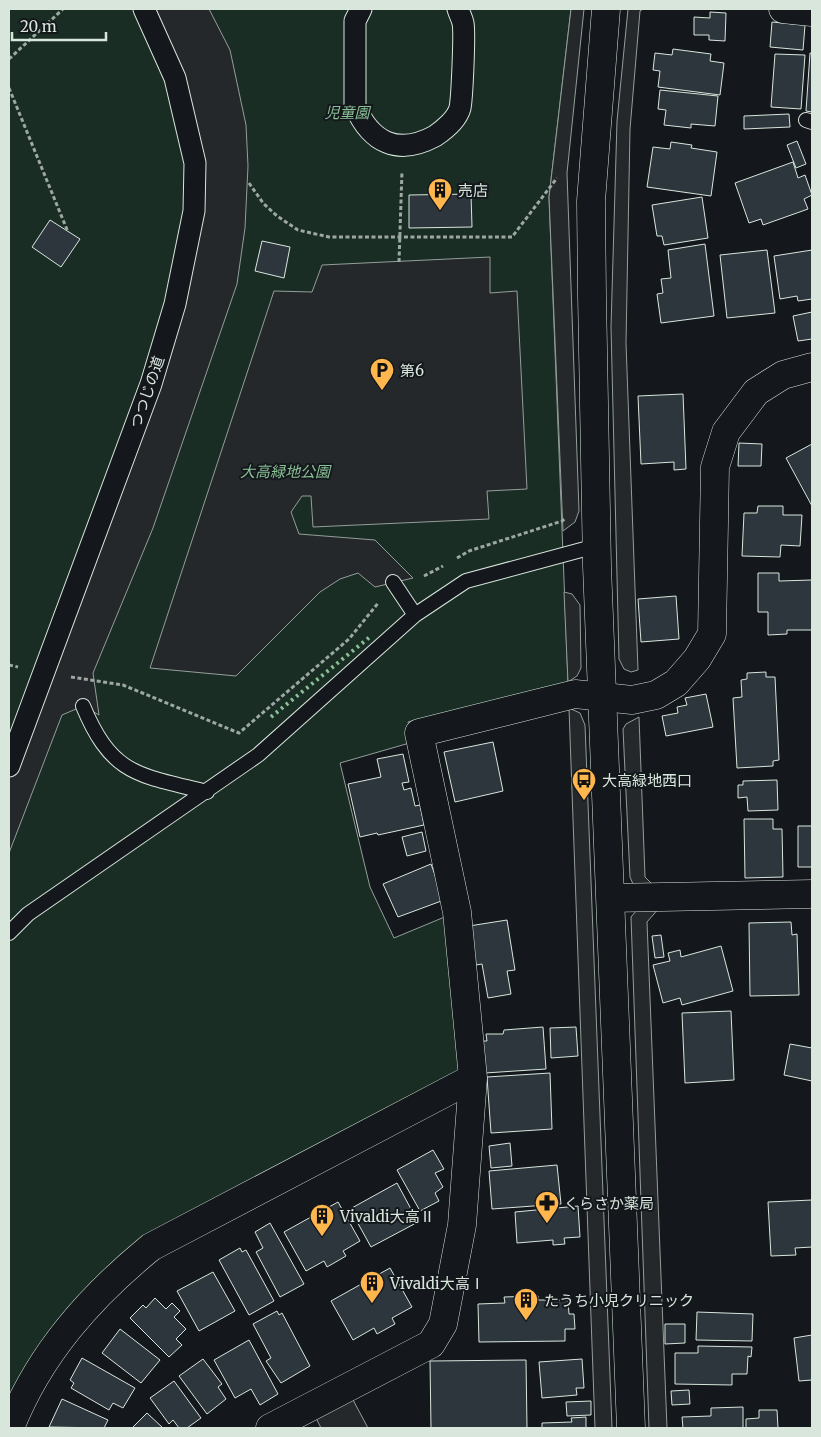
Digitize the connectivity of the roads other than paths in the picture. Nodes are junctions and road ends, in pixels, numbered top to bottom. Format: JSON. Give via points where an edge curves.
{"nodes":[{"id":1,"x":144,"y":9,"type":"edge"},
{"id":2,"x":361,"y":9,"type":"edge"},
{"id":3,"x":458,"y":9,"type":"edge"},
{"id":4,"x":606,"y":9,"type":"edge"},
{"id":5,"x":783,"y":9,"type":"edge"},
{"id":6,"x":812,"y":12,"type":"edge"},
{"id":7,"x":812,"y":367,"type":"edge"},
{"id":8,"x":596,"y":546,"type":"junction"},
{"id":9,"x":393,"y":582,"type":"dead end"},
{"id":10,"x":415,"y":615,"type":"junction"},
{"id":11,"x":601,"y":696,"type":"junction"},
{"id":12,"x":83,"y":706,"type":"dead end"},
{"id":13,"x":9,"y":766,"type":"edge"},
{"id":14,"x":207,"y":792,"type":"junction"},
{"id":15,"x":812,"y":894,"type":"edge"},
{"id":16,"x":611,"y":898,"type":"junction"},
{"id":17,"x":9,"y":933,"type":"edge"},
{"id":18,"x":473,"y":1078,"type":"junction"},
{"id":19,"x":10,"y":1428,"type":"edge"},
{"id":20,"x":270,"y":1428,"type":"edge"},
{"id":21,"x":631,"y":1428,"type":"edge"}],
"edges":[{"from":1,"to":13,"type":"street","name":"つつじの道","via":[[175,78],[195,162],[194,211],[176,304],[151,384]]},
{"from":2,"to":3,"type":"street","via":[[355,21],[355,106],[374,135],[393,145],[403,146],[416,144],[439,133],[448,127],[460,109],[464,24]]},
{"from":4,"to":8,"type":"street","via":[[591,201]]},
{"from":5,"to":6,"type":"street"},
{"from":7,"to":11,"type":"street","via":[[783,375],[756,392],[726,432],[715,467],[712,634],[696,659],[676,683],[656,695],[632,700]]},
{"from":8,"to":10,"type":"lane","via":[[466,581]]},
{"from":8,"to":11,"type":"street"},
{"from":9,"to":10,"type":"lane"},
{"from":10,"to":14,"type":"lane","via":[[258,756]]},
{"from":11,"to":16,"type":"street"},
{"from":11,"to":18,"type":"street","via":[[575,694],[419,733],[457,912]]},
{"from":12,"to":14,"type":"lane","via":[[100,743],[125,767],[140,776]]},
{"from":14,"to":17,"type":"lane","via":[[28,914]]},
{"from":15,"to":16,"type":"street"},
{"from":16,"to":21,"type":"street"},
{"from":18,"to":19,"type":"street","via":[[151,1247],[118,1274],[62,1334],[18,1408]]},
{"from":18,"to":20,"type":"street","via":[[462,1225],[443,1324],[432,1344]]}]}
